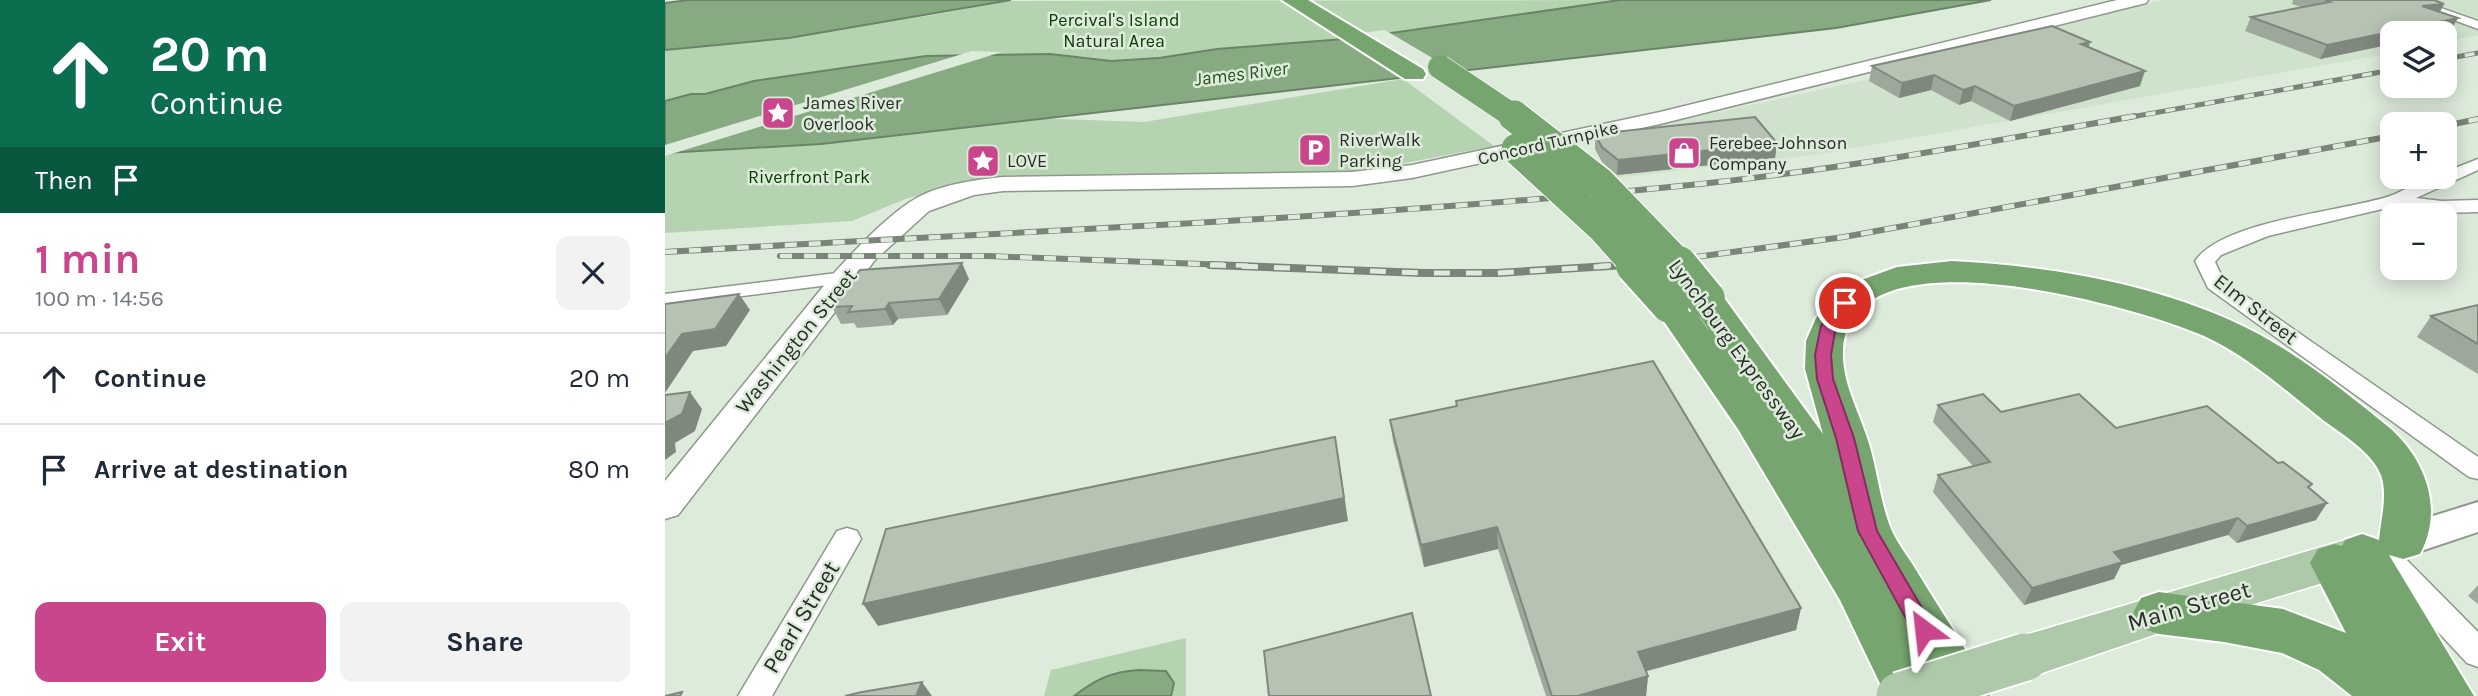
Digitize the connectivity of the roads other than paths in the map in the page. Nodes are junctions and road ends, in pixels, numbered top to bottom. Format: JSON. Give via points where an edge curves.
{"nodes":[{"id":1,"x":1293,"y":0,"type":"edge"},
{"id":2,"x":1326,"y":0,"type":"edge"},
{"id":3,"x":2140,"y":0,"type":"edge"},
{"id":4,"x":2406,"y":0,"type":"edge"},
{"id":5,"x":2478,"y":24,"type":"edge"},
{"id":6,"x":1427,"y":70,"type":"junction"},
{"id":7,"x":2478,"y":164,"type":"edge"},
{"id":8,"x":944,"y":195,"type":"joint"},
{"id":9,"x":2395,"y":200,"type":"junction"},
{"id":10,"x":2478,"y":206,"type":"edge"},
{"id":11,"x":845,"y":278,"type":"junction"},
{"id":12,"x":665,"y":300,"type":"edge"},
{"id":13,"x":1688,"y":302,"type":"junction"},
{"id":14,"x":2478,"y":470,"type":"edge"},
{"id":15,"x":665,"y":506,"type":"edge"},
{"id":16,"x":2478,"y":517,"type":"edge"},
{"id":17,"x":1868,"y":531,"type":"junction"},
{"id":18,"x":848,"y":539,"type":"dead end"},
{"id":19,"x":2369,"y":551,"type":"junction"},
{"id":20,"x":2159,"y":613,"type":"junction"},
{"id":21,"x":2478,"y":653,"type":"edge"},
{"id":22,"x":754,"y":696,"type":"edge"},
{"id":23,"x":1900,"y":696,"type":"edge"},
{"id":24,"x":1914,"y":696,"type":"edge"},
{"id":25,"x":1962,"y":696,"type":"edge"},
{"id":26,"x":2389,"y":696,"type":"edge"},
{"id":27,"x":2407,"y":696,"type":"edge"},
{"id":28,"x":2446,"y":696,"type":"edge"}],
"edges":[{"from":1,"to":6,"type":"highway"},
{"from":2,"to":6,"type":"highway"},
{"from":3,"to":8,"type":"street","name":"Concord Turnpike","via":[[2017,26],[1638,123],[1395,175],[1003,184]]},
{"from":4,"to":5,"type":"street"},
{"from":6,"to":13,"type":"highway","name":"Lynchburg Expressway","bridge":true,"via":[[1461,105],[1551,177]]},
{"from":7,"to":9,"type":"street"},
{"from":8,"to":11,"type":"street","name":"Washington Street","via":[[912,213]]},
{"from":9,"to":10,"type":"street","name":"Elm Street"},
{"from":9,"to":14,"type":"street","name":"Elm Street","via":[[2261,232],[2214,251],[2205,261],[2215,284]]},
{"from":11,"to":12,"type":"street"},
{"from":11,"to":15,"type":"street","name":"Washington Street"},
{"from":13,"to":17,"type":"highway","name":"Lynchburg Expressway"},
{"from":13,"to":24,"type":"highway","name":"Lynchburg Expressway","via":[[1860,590]]},
{"from":16,"to":19,"type":"main road","name":"Main Street"},
{"from":17,"to":19,"type":"highway","via":[[1825,379],[1823,355],[1829,326],[1845,303],[1877,284],[1968,272],[2046,278],[2115,292],[2174,310],[2246,344],[2336,408],[2388,454],[2404,477]]},
{"from":17,"to":25,"type":"highway","name":"Lynchburg Expressway"},
{"from":18,"to":22,"type":"street","name":"Pearl Street"},
{"from":19,"to":20,"type":"main road","name":"Main Street"},
{"from":19,"to":21,"type":"street"},
{"from":19,"to":27,"type":"highway"},
{"from":19,"to":28,"type":"highway"},
{"from":20,"to":23,"type":"main road","name":"Main Street","bridge":true},
{"from":20,"to":26,"type":"highway","via":[[2269,625],[2308,638],[2372,678]]}]}
